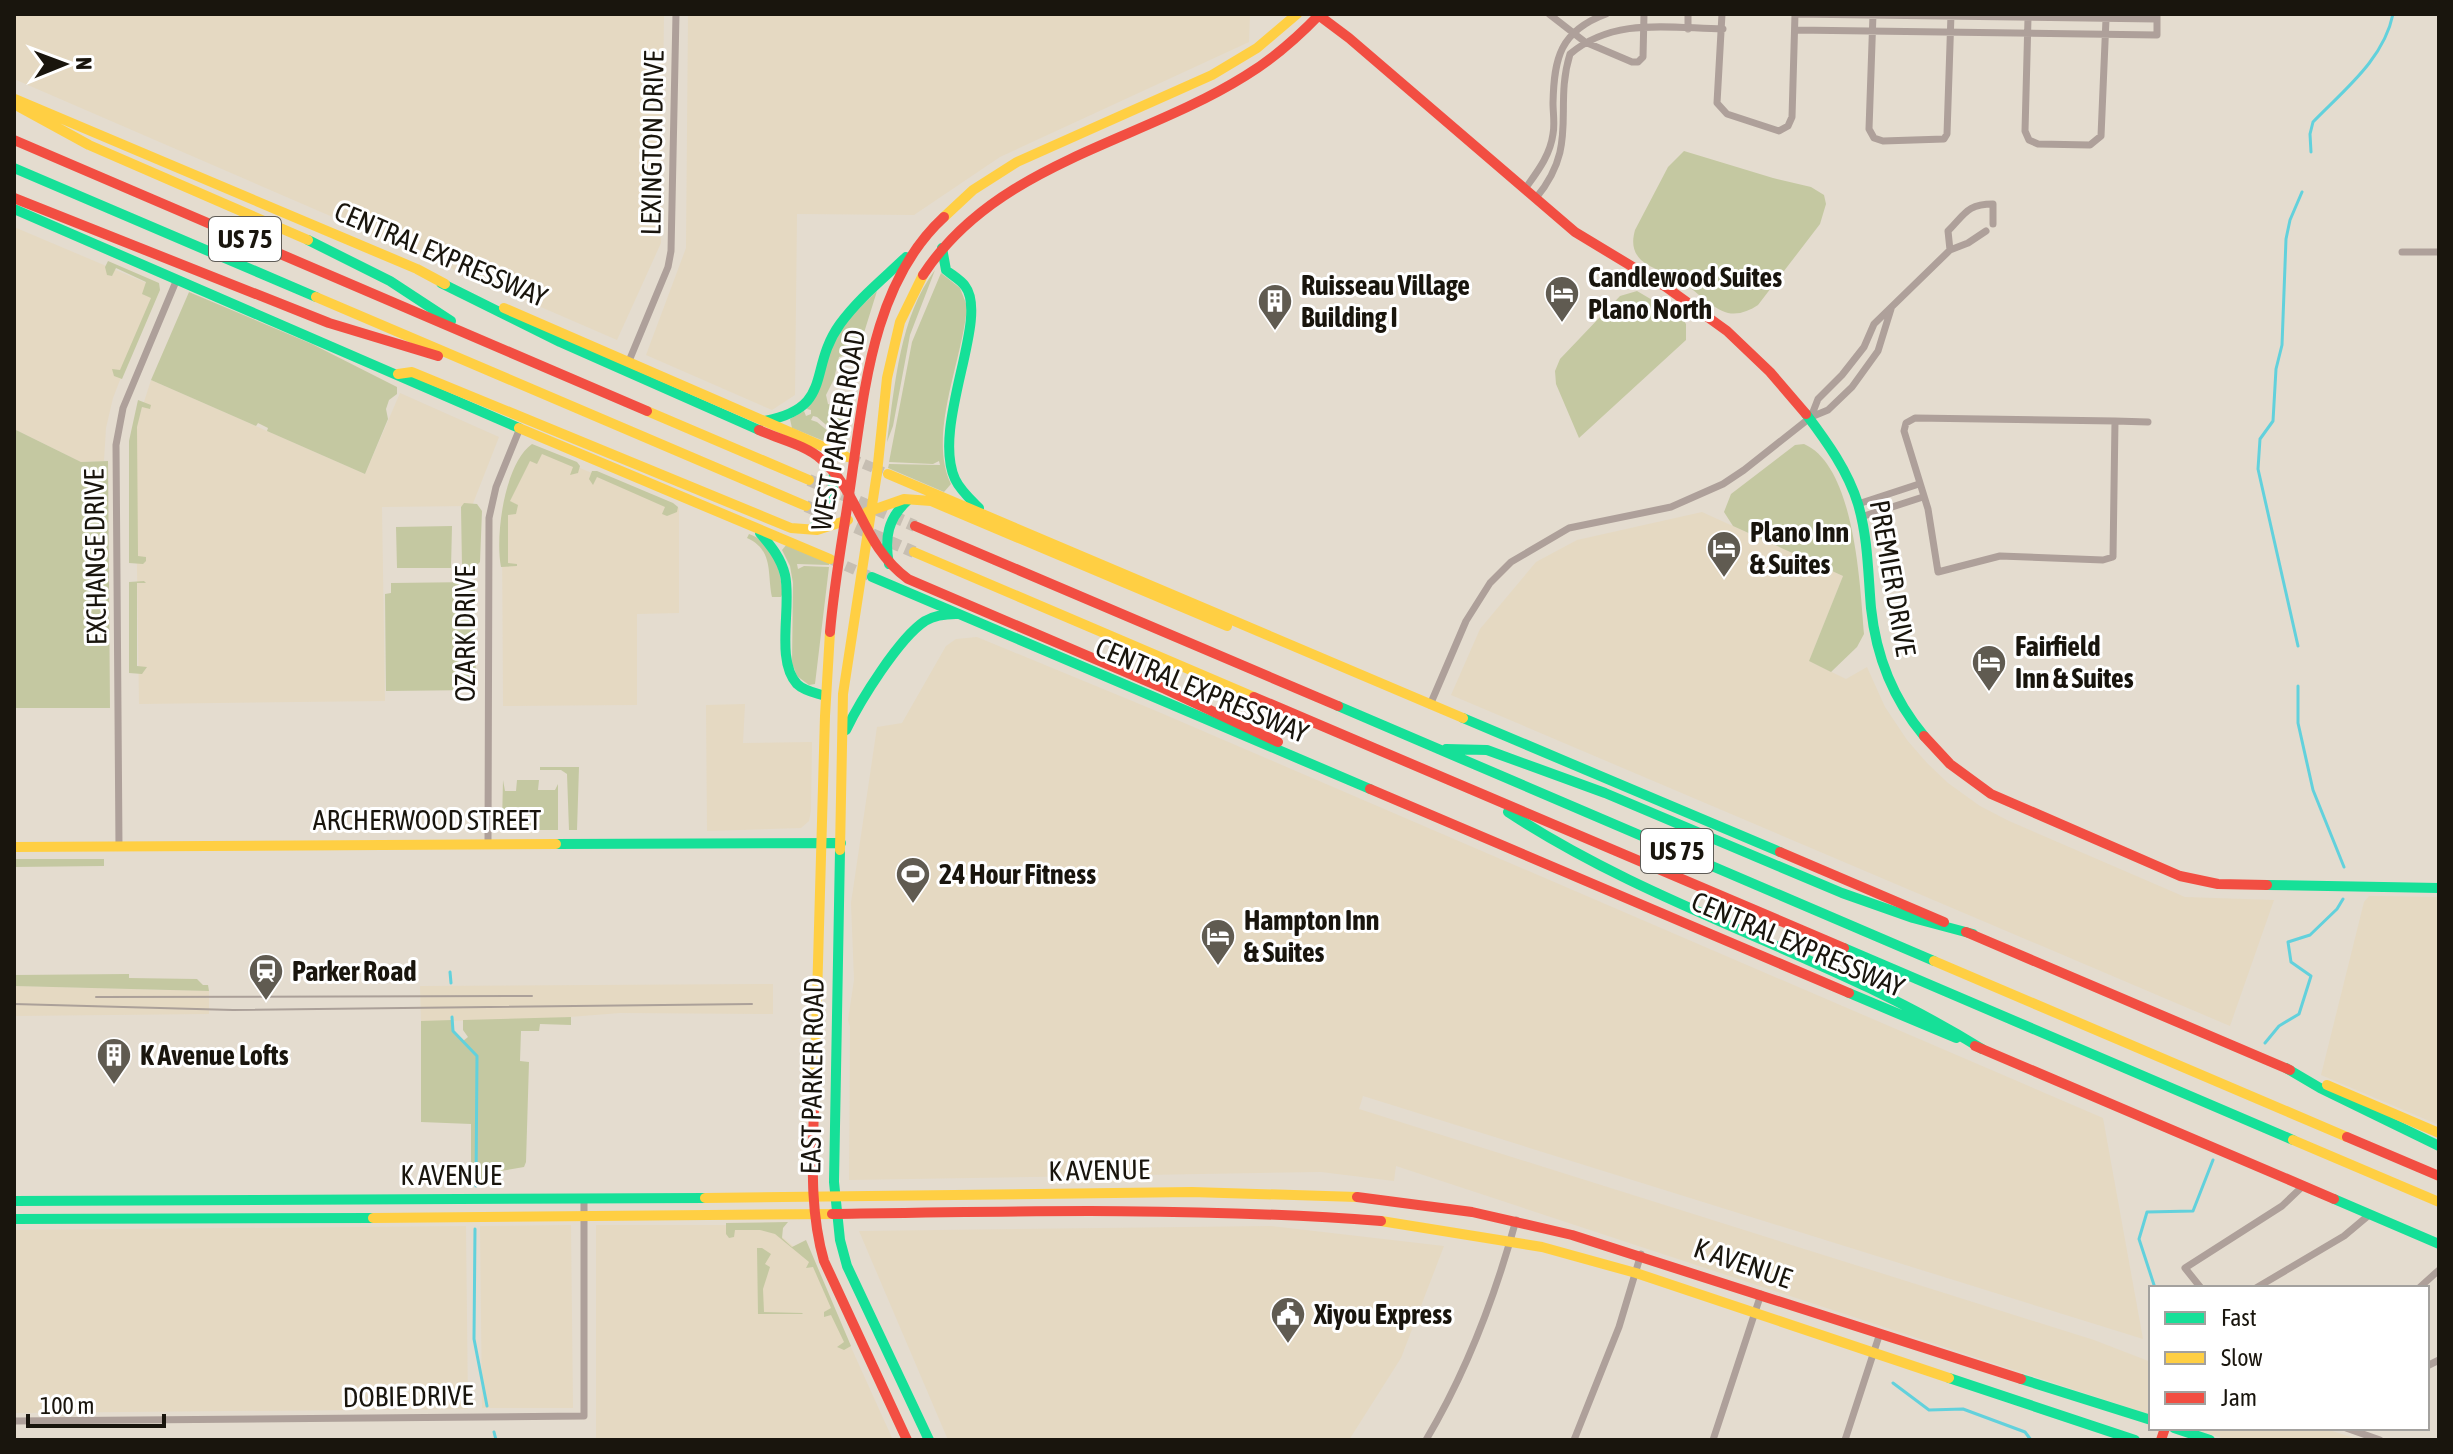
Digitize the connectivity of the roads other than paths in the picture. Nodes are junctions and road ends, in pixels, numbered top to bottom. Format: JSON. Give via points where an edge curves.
{"nodes":[{"id":1,"x":676,"y":14,"type":"edge"},
{"id":2,"x":1297,"y":14,"type":"edge"},
{"id":3,"x":1319,"y":14,"type":"edge"},
{"id":4,"x":1549,"y":14,"type":"edge"},
{"id":5,"x":1605,"y":14,"type":"edge"},
{"id":6,"x":1644,"y":14,"type":"edge"},
{"id":7,"x":1688,"y":14,"type":"edge"},
{"id":8,"x":1722,"y":14,"type":"edge"},
{"id":9,"x":1795,"y":14,"type":"edge"},
{"id":10,"x":1873,"y":15,"type":"edge"},
{"id":11,"x":1951,"y":15,"type":"edge"},
{"id":12,"x":2156,"y":16,"type":"edge"},
{"id":13,"x":1980,"y":17,"type":"junction"},
{"id":14,"x":2028,"y":18,"type":"junction"},
{"id":15,"x":2063,"y":19,"type":"junction"},
{"id":16,"x":2106,"y":19,"type":"junction"},
{"id":17,"x":2131,"y":19,"type":"junction"},
{"id":18,"x":1644,"y":28,"type":"junction"},
{"id":19,"x":1688,"y":29,"type":"junction"},
{"id":20,"x":1723,"y":29,"type":"junction"},
{"id":21,"x":1795,"y":30,"type":"junction"},
{"id":22,"x":1609,"y":31,"type":"junction"},
{"id":23,"x":1872,"y":31,"type":"junction"},
{"id":24,"x":1573,"y":33,"type":"junction"},
{"id":25,"x":1950,"y":33,"type":"junction"},
{"id":26,"x":1979,"y":33,"type":"junction"},
{"id":27,"x":2028,"y":34,"type":"junction"},
{"id":28,"x":2063,"y":35,"type":"junction"},
{"id":29,"x":2131,"y":35,"type":"junction"},
{"id":30,"x":2106,"y":36,"type":"junction"},
{"id":31,"x":1585,"y":42,"type":"junction"},
{"id":32,"x":14,"y":101,"type":"edge"},
{"id":33,"x":1553,"y":106,"type":"junction"},
{"id":34,"x":1564,"y":106,"type":"junction"},
{"id":35,"x":1140,"y":107,"type":"junction"},
{"id":36,"x":1154,"y":122,"type":"junction"},
{"id":37,"x":1143,"y":127,"type":"junction"},
{"id":38,"x":14,"y":140,"type":"edge"},
{"id":39,"x":1037,"y":153,"type":"junction"},
{"id":40,"x":14,"y":168,"type":"edge"},
{"id":41,"x":1045,"y":171,"type":"junction"},
{"id":42,"x":1525,"y":189,"type":"junction"},
{"id":43,"x":14,"y":198,"type":"edge"},
{"id":44,"x":1536,"y":198,"type":"junction"},
{"id":45,"x":14,"y":209,"type":"edge"},
{"id":46,"x":919,"y":244,"type":"junction"},
{"id":47,"x":942,"y":248,"type":"junction"},
{"id":48,"x":1950,"y":250,"type":"junction"},
{"id":49,"x":2402,"y":252,"type":"dead end"},
{"id":50,"x":2439,"y":252,"type":"edge"},
{"id":51,"x":177,"y":279,"type":"junction"},
{"id":52,"x":441,"y":283,"type":"junction"},
{"id":53,"x":1891,"y":309,"type":"junction"},
{"id":54,"x":477,"y":338,"type":"junction"},
{"id":55,"x":629,"y":361,"type":"junction"},
{"id":56,"x":474,"y":365,"type":"junction"},
{"id":57,"x":1845,"y":372,"type":"junction"},
{"id":58,"x":398,"y":374,"type":"junction"},
{"id":59,"x":1857,"y":381,"type":"junction"},
{"id":60,"x":1811,"y":417,"type":"junction"},
{"id":61,"x":763,"y":421,"type":"junction"},
{"id":62,"x":2115,"y":421,"type":"junction"},
{"id":63,"x":2148,"y":422,"type":"dead end"},
{"id":64,"x":520,"y":428,"type":"junction"},
{"id":65,"x":847,"y":457,"type":"tunnel mouth"},
{"id":66,"x":834,"y":470,"type":"junction"},
{"id":67,"x":888,"y":474,"type":"tunnel mouth"},
{"id":68,"x":809,"y":480,"type":"tunnel mouth"},
{"id":69,"x":1919,"y":484,"type":"junction"},
{"id":70,"x":849,"y":495,"type":"junction"},
{"id":71,"x":1923,"y":497,"type":"junction"},
{"id":72,"x":910,"y":499,"type":"junction"},
{"id":73,"x":1858,"y":504,"type":"junction"},
{"id":74,"x":806,"y":506,"type":"tunnel mouth"},
{"id":75,"x":872,"y":510,"type":"junction"},
{"id":76,"x":983,"y":513,"type":"junction"},
{"id":77,"x":859,"y":515,"type":"junction"},
{"id":78,"x":1861,"y":517,"type":"junction"},
{"id":79,"x":846,"y":521,"type":"junction"},
{"id":80,"x":752,"y":526,"type":"junction"},
{"id":81,"x":915,"y":526,"type":"tunnel mouth"},
{"id":82,"x":810,"y":531,"type":"junction"},
{"id":83,"x":868,"y":534,"type":"junction"},
{"id":84,"x":914,"y":552,"type":"tunnel mouth"},
{"id":85,"x":830,"y":559,"type":"tunnel mouth"},
{"id":86,"x":890,"y":566,"type":"junction"},
{"id":87,"x":872,"y":577,"type":"tunnel mouth"},
{"id":88,"x":966,"y":615,"type":"junction"},
{"id":89,"x":1282,"y":642,"type":"junction"},
{"id":90,"x":843,"y":694,"type":"joint"},
{"id":91,"x":825,"y":696,"type":"junction"},
{"id":92,"x":1430,"y":705,"type":"junction"},
{"id":93,"x":842,"y":744,"type":"junction"},
{"id":94,"x":1440,"y":749,"type":"junction"},
{"id":95,"x":1365,"y":786,"type":"junction"},
{"id":96,"x":1489,"y":799,"type":"junction"},
{"id":97,"x":822,"y":843,"type":"junction"},
{"id":98,"x":841,"y":843,"type":"junction"},
{"id":99,"x":488,"y":844,"type":"junction"},
{"id":100,"x":14,"y":847,"type":"edge"},
{"id":101,"x":119,"y":847,"type":"junction"},
{"id":102,"x":2439,"y":888,"type":"edge"},
{"id":103,"x":1973,"y":934,"type":"junction"},
{"id":104,"x":816,"y":962,"type":"junction"},
{"id":105,"x":837,"y":963,"type":"junction"},
{"id":106,"x":1982,"y":1049,"type":"junction"},
{"id":107,"x":2286,"y":1068,"type":"junction"},
{"id":108,"x":2439,"y":1133,"type":"edge"},
{"id":109,"x":2439,"y":1146,"type":"edge"},
{"id":110,"x":2439,"y":1176,"type":"edge"},
{"id":111,"x":2303,"y":1186,"type":"junction"},
{"id":112,"x":1275,"y":1192,"type":"junction"},
{"id":113,"x":1089,"y":1194,"type":"junction"},
{"id":114,"x":835,"y":1196,"type":"junction"},
{"id":115,"x":812,"y":1197,"type":"junction"},
{"id":116,"x":329,"y":1198,"type":"junction"},
{"id":117,"x":584,"y":1198,"type":"junction"},
{"id":118,"x":450,"y":1199,"type":"junction"},
{"id":119,"x":14,"y":1201,"type":"edge"},
{"id":120,"x":185,"y":1201,"type":"junction"},
{"id":121,"x":2439,"y":1202,"type":"edge"},
{"id":122,"x":1090,"y":1210,"type":"junction"},
{"id":123,"x":814,"y":1212,"type":"junction"},
{"id":124,"x":836,"y":1213,"type":"junction"},
{"id":125,"x":1275,"y":1214,"type":"junction"},
{"id":126,"x":2369,"y":1215,"type":"junction"},
{"id":127,"x":329,"y":1217,"type":"junction"},
{"id":128,"x":450,"y":1217,"type":"junction"},
{"id":129,"x":584,"y":1217,"type":"junction"},
{"id":130,"x":14,"y":1219,"type":"edge"},
{"id":131,"x":185,"y":1219,"type":"junction"},
{"id":132,"x":1516,"y":1220,"type":"junction"},
{"id":133,"x":1510,"y":1242,"type":"junction"},
{"id":134,"x":2439,"y":1244,"type":"edge"},
{"id":135,"x":1641,"y":1254,"type":"junction"},
{"id":136,"x":2439,"y":1270,"type":"edge"},
{"id":137,"x":1636,"y":1273,"type":"junction"},
{"id":138,"x":2199,"y":1286,"type":"edge"},
{"id":139,"x":2259,"y":1286,"type":"edge"},
{"id":140,"x":2421,"y":1286,"type":"edge"},
{"id":141,"x":1761,"y":1294,"type":"junction"},
{"id":142,"x":1755,"y":1312,"type":"junction"},
{"id":143,"x":1880,"y":1333,"type":"junction"},
{"id":144,"x":882,"y":1341,"type":"junction"},
{"id":145,"x":864,"y":1348,"type":"junction"},
{"id":146,"x":1874,"y":1353,"type":"junction"},
{"id":147,"x":2149,"y":1419,"type":"edge"},
{"id":148,"x":14,"y":1421,"type":"edge"},
{"id":149,"x":2180,"y":1430,"type":"edge"},
{"id":150,"x":2354,"y":1430,"type":"edge"},
{"id":151,"x":907,"y":1440,"type":"edge"},
{"id":152,"x":929,"y":1440,"type":"edge"},
{"id":153,"x":1426,"y":1440,"type":"edge"},
{"id":154,"x":1574,"y":1440,"type":"edge"},
{"id":155,"x":1713,"y":1440,"type":"edge"},
{"id":156,"x":1845,"y":1440,"type":"edge"},
{"id":157,"x":2135,"y":1440,"type":"edge"},
{"id":158,"x":2210,"y":1440,"type":"edge"},
{"id":159,"x":2380,"y":1440,"type":"edge"}],
"edges":[{"from":1,"to":55,"type":"street","name":"LEXINGTON DRIVE","via":[[671,251]]},
{"from":2,"to":35,"type":"main road","name":"WEST PARKER ROAD","via":[[1260,47],[1225,68]]},
{"from":3,"to":36,"type":"main road","name":"WEST PARKER ROAD","via":[[1263,67]]},
{"from":3,"to":42,"type":"main road","name":"PREMIER DRIVE"},
{"from":4,"to":24,"type":"street"},
{"from":5,"to":22,"type":"street"},
{"from":5,"to":24,"type":"street"},
{"from":6,"to":18,"type":"street"},
{"from":7,"to":19,"type":"street"},
{"from":8,"to":20,"type":"street"},
{"from":9,"to":10,"type":"street"},
{"from":9,"to":21,"type":"street"},
{"from":10,"to":11,"type":"street"},
{"from":10,"to":23,"type":"street"},
{"from":11,"to":13,"type":"street"},
{"from":11,"to":25,"type":"street"},
{"from":12,"to":17,"type":"street"},
{"from":12,"to":29,"type":"street","via":[[2157,35]]},
{"from":13,"to":14,"type":"street"},
{"from":13,"to":26,"type":"street"},
{"from":14,"to":15,"type":"street"},
{"from":14,"to":27,"type":"street"},
{"from":15,"to":16,"type":"street"},
{"from":15,"to":28,"type":"street"},
{"from":16,"to":17,"type":"street"},
{"from":16,"to":30,"type":"street"},
{"from":17,"to":29,"type":"street"},
{"from":18,"to":19,"type":"street"},
{"from":18,"to":22,"type":"street"},
{"from":18,"to":31,"type":"street","via":[[1643,57],[1638,62]]},
{"from":19,"to":20,"type":"street"},
{"from":20,"to":21,"type":"street","via":[[1720,109],[1774,130],[1790,122]]},
{"from":21,"to":23,"type":"street"},
{"from":22,"to":31,"type":"street"},
{"from":23,"to":25,"type":"street"},
{"from":23,"to":25,"type":"street","via":[[1869,129],[1883,141],[1944,139]]},
{"from":24,"to":31,"type":"street"},
{"from":24,"to":33,"type":"street","via":[[1561,47]]},
{"from":25,"to":26,"type":"street"},
{"from":26,"to":27,"type":"street"},
{"from":27,"to":28,"type":"street"},
{"from":27,"to":30,"type":"street","via":[[2025,131],[2038,144],[2090,145],[2102,131]]},
{"from":28,"to":30,"type":"street"},
{"from":29,"to":30,"type":"street"},
{"from":31,"to":34,"type":"street","via":[[1570,54],[1566,66]]},
{"from":32,"to":52,"type":"main road","name":"CENTRAL EXPRESSWAY"},
{"from":32,"to":54,"type":"main road","via":[[89,145],[390,281]]},
{"from":33,"to":34,"type":"street"},
{"from":33,"to":42,"type":"street","via":[[1554,133],[1547,157]]},
{"from":34,"to":44,"type":"street","via":[[1563,145],[1551,178]]},
{"from":35,"to":36,"type":"main road"},
{"from":35,"to":37,"type":"main road"},
{"from":35,"to":39,"type":"main road","name":"WEST PARKER ROAD"},
{"from":36,"to":37,"type":"main road","name":"WEST PARKER ROAD"},
{"from":37,"to":41,"type":"main road","name":"WEST PARKER ROAD"},
{"from":38,"to":54,"type":"main road","number":"US 75"},
{"from":39,"to":41,"type":"main road"},
{"from":39,"to":46,"type":"main road","name":"WEST PARKER ROAD","via":[[977,187]]},
{"from":40,"to":56,"type":"main road","number":"US 75"},
{"from":41,"to":47,"type":"main road","name":"WEST PARKER ROAD","via":[[985,205]]},
{"from":42,"to":44,"type":"main road","name":"PREMIER DRIVE"},
{"from":43,"to":56,"type":"main road","via":[[346,331]]},
{"from":44,"to":60,"type":"main road","name":"PREMIER DRIVE","via":[[1597,249],[1678,294],[1735,338]]},
{"from":45,"to":51,"type":"main road"},
{"from":46,"to":61,"type":"main road","via":[[840,323],[805,406]]},
{"from":46,"to":70,"type":"main road","name":"WEST PARKER ROAD","via":[[880,329]]},
{"from":47,"to":75,"type":"main road","name":"WEST PARKER ROAD","via":[[911,294],[898,328]]},
{"from":47,"to":76,"type":"main road","via":[[946,270],[966,286],[973,305],[946,445],[953,476]]},
{"from":48,"to":48,"type":"street","via":[[1948,231],[1963,212],[1993,204],[1990,227]]},
{"from":48,"to":53,"type":"street"},
{"from":49,"to":50,"type":"street"},
{"from":51,"to":58,"type":"main road"},
{"from":51,"to":101,"type":"street","name":"EXCHANGE DRIVE","via":[[123,408],[116,445]]},
{"from":52,"to":55,"type":"main road","name":"CENTRAL EXPRESSWAY"},
{"from":52,"to":66,"type":"main road","via":[[594,358],[805,448]]},
{"from":53,"to":57,"type":"street","via":[[1874,324]]},
{"from":53,"to":59,"type":"street","via":[[1878,351]]},
{"from":54,"to":68,"type":"main road","number":"US 75"},
{"from":55,"to":61,"type":"main road","name":"CENTRAL EXPRESSWAY"},
{"from":56,"to":74,"type":"main road","number":"US 75"},
{"from":57,"to":59,"type":"street"},
{"from":57,"to":60,"type":"street","via":[[1818,399]]},
{"from":58,"to":64,"type":"main road"},
{"from":58,"to":82,"type":"main road","via":[[412,372],[784,525]]},
{"from":59,"to":60,"type":"street","via":[[1828,410]]},
{"from":60,"to":73,"type":"main road","name":"PREMIER DRIVE"},
{"from":60,"to":92,"type":"street","via":[[1744,470],[1697,497],[1569,528],[1511,562],[1466,621]]},
{"from":61,"to":65,"type":"main road","name":"CENTRAL EXPRESSWAY"},
{"from":62,"to":63,"type":"street"},
{"from":62,"to":69,"type":"street","via":[[1915,418],[1904,431]]},
{"from":62,"to":71,"type":"street","via":[[2113,557],[2000,556],[1938,572]]},
{"from":64,"to":80,"type":"main road"},
{"from":64,"to":99,"type":"street","name":"OZARK DRIVE","via":[[489,518]]},
{"from":66,"to":70,"type":"main road"},
{"from":66,"to":82,"type":"main road","via":[[831,507]]},
{"from":67,"to":76,"type":"main road"},
{"from":69,"to":71,"type":"street"},
{"from":69,"to":73,"type":"street"},
{"from":70,"to":77,"type":"main road"},
{"from":70,"to":79,"type":"main road","name":"WEST PARKER ROAD"},
{"from":71,"to":78,"type":"street"},
{"from":72,"to":75,"type":"main road"},
{"from":72,"to":86,"type":"main road","via":[[889,523]]},
{"from":72,"to":89,"type":"main road","via":[[931,501],[1216,621]]},
{"from":73,"to":78,"type":"main road","name":"PREMIER DRIVE"},
{"from":75,"to":77,"type":"main road"},
{"from":75,"to":83,"type":"main road","name":"WEST PARKER ROAD"},
{"from":76,"to":89,"type":"main road"},
{"from":77,"to":79,"type":"main road"},
{"from":77,"to":83,"type":"main road"},
{"from":78,"to":102,"type":"main road","name":"PREMIER DRIVE","via":[[1874,633],[1886,675],[1908,716],[1962,777],[2180,876],[2218,884]]},
{"from":79,"to":82,"type":"main road"},
{"from":79,"to":91,"type":"main road","name":"WEST PARKER ROAD"},
{"from":80,"to":85,"type":"main road"},
{"from":80,"to":91,"type":"main road","via":[[777,551],[787,576],[789,672],[804,689]]},
{"from":81,"to":94,"type":"main road","name":"CENTRAL EXPRESSWAY","number":"US 75"},
{"from":83,"to":86,"type":"main road"},
{"from":83,"to":90,"type":"main road","name":"WEST PARKER ROAD"},
{"from":84,"to":96,"type":"main road","name":"CENTRAL EXPRESSWAY","number":"US 75"},
{"from":86,"to":95,"type":"main road","via":[[908,579],[1172,692]]},
{"from":87,"to":88,"type":"main road","name":"CENTRAL EXPRESSWAY"},
{"from":88,"to":93,"type":"main road","via":[[943,614],[916,628],[850,717]]},
{"from":88,"to":95,"type":"main road","name":"CENTRAL EXPRESSWAY"},
{"from":89,"to":92,"type":"main road"},
{"from":90,"to":93,"type":"main road","name":"EAST PARKER ROAD"},
{"from":91,"to":97,"type":"main road","name":"EAST PARKER ROAD"},
{"from":92,"to":103,"type":"main road"},
{"from":93,"to":98,"type":"main road","name":"EAST PARKER ROAD"},
{"from":94,"to":103,"type":"main road","via":[[1487,750],[1605,793],[1842,893]]},
{"from":94,"to":110,"type":"main road","name":"CENTRAL EXPRESSWAY","number":"US 75"},
{"from":95,"to":106,"type":"main road","name":"CENTRAL EXPRESSWAY"},
{"from":96,"to":106,"type":"main road","via":[[1545,839],[1874,988]]},
{"from":96,"to":121,"type":"main road","name":"CENTRAL EXPRESSWAY","number":"US 75"},
{"from":97,"to":98,"type":"main road","name":"ARCHERWOOD STREET"},
{"from":97,"to":99,"type":"main road","name":"ARCHERWOOD STREET"},
{"from":97,"to":104,"type":"main road","name":"EAST PARKER ROAD"},
{"from":98,"to":105,"type":"main road","name":"EAST PARKER ROAD"},
{"from":99,"to":101,"type":"main road","name":"ARCHERWOOD STREET"},
{"from":100,"to":101,"type":"main road","name":"ARCHERWOOD STREET"},
{"from":103,"to":107,"type":"main road"},
{"from":104,"to":105,"type":"main road"},
{"from":104,"to":115,"type":"main road","name":"EAST PARKER ROAD"},
{"from":105,"to":114,"type":"main road","name":"EAST PARKER ROAD"},
{"from":106,"to":111,"type":"main road","name":"CENTRAL EXPRESSWAY"},
{"from":107,"to":108,"type":"main road"},
{"from":107,"to":109,"type":"main road"},
{"from":111,"to":126,"type":"main road","name":"CENTRAL EXPRESSWAY"},
{"from":111,"to":138,"type":"street","via":[[2282,1206],[2185,1268]]},
{"from":112,"to":113,"type":"main road","name":"K AVENUE"},
{"from":112,"to":125,"type":"main road"},
{"from":112,"to":132,"type":"main road","name":"K AVENUE","via":[[1418,1203]]},
{"from":113,"to":114,"type":"main road","name":"K AVENUE"},
{"from":113,"to":122,"type":"main road"},
{"from":114,"to":115,"type":"main road","name":"K AVENUE"},
{"from":114,"to":124,"type":"main road","name":"EAST PARKER ROAD"},
{"from":115,"to":117,"type":"main road","name":"K AVENUE"},
{"from":115,"to":123,"type":"main road","name":"EAST PARKER ROAD"},
{"from":116,"to":118,"type":"main road","name":"K AVENUE"},
{"from":116,"to":120,"type":"main road","name":"K AVENUE"},
{"from":116,"to":127,"type":"main road"},
{"from":117,"to":118,"type":"main road","name":"K AVENUE"},
{"from":117,"to":129,"type":"street","name":"DOBIE DRIVE"},
{"from":118,"to":128,"type":"main road"},
{"from":119,"to":120,"type":"main road","name":"K AVENUE"},
{"from":120,"to":131,"type":"main road"},
{"from":122,"to":124,"type":"main road","name":"K AVENUE"},
{"from":122,"to":125,"type":"main road","name":"K AVENUE"},
{"from":123,"to":124,"type":"main road","name":"K AVENUE"},
{"from":123,"to":129,"type":"main road","name":"K AVENUE"},
{"from":123,"to":145,"type":"main road","name":"EAST PARKER ROAD","via":[[824,1261]]},
{"from":124,"to":144,"type":"main road","name":"EAST PARKER ROAD","via":[[847,1266]]},
{"from":125,"to":133,"type":"main road","name":"K AVENUE","via":[[1387,1221]]},
{"from":126,"to":134,"type":"main road","name":"CENTRAL EXPRESSWAY"},
{"from":126,"to":139,"type":"street","via":[[2344,1236]]},
{"from":127,"to":128,"type":"main road","name":"K AVENUE"},
{"from":127,"to":131,"type":"main road","name":"K AVENUE"},
{"from":128,"to":129,"type":"main road","name":"K AVENUE"},
{"from":129,"to":148,"type":"street","name":"DOBIE DRIVE","via":[[584,1416]]},
{"from":130,"to":131,"type":"main road","name":"K AVENUE"},
{"from":132,"to":133,"type":"street"},
{"from":132,"to":135,"type":"main road","name":"K AVENUE"},
{"from":133,"to":137,"type":"main road","name":"K AVENUE"},
{"from":133,"to":153,"type":"street","via":[[1468,1362]]},
{"from":135,"to":137,"type":"street"},
{"from":135,"to":141,"type":"main road","name":"K AVENUE"},
{"from":136,"to":140,"type":"street"},
{"from":137,"to":142,"type":"main road","name":"K AVENUE"},
{"from":137,"to":154,"type":"street"},
{"from":141,"to":142,"type":"street"},
{"from":141,"to":143,"type":"main road","name":"K AVENUE"},
{"from":142,"to":146,"type":"main road","name":"K AVENUE"},
{"from":142,"to":155,"type":"street"},
{"from":143,"to":146,"type":"street"},
{"from":143,"to":147,"type":"main road","name":"K AVENUE"},
{"from":144,"to":145,"type":"main road"},
{"from":144,"to":152,"type":"main road","name":"EAST PARKER ROAD"},
{"from":145,"to":151,"type":"main road","name":"EAST PARKER ROAD"},
{"from":146,"to":156,"type":"street"},
{"from":146,"to":157,"type":"main road","name":"K AVENUE"},
{"from":149,"to":158,"type":"main road"},
{"from":150,"to":159,"type":"street"}]}
